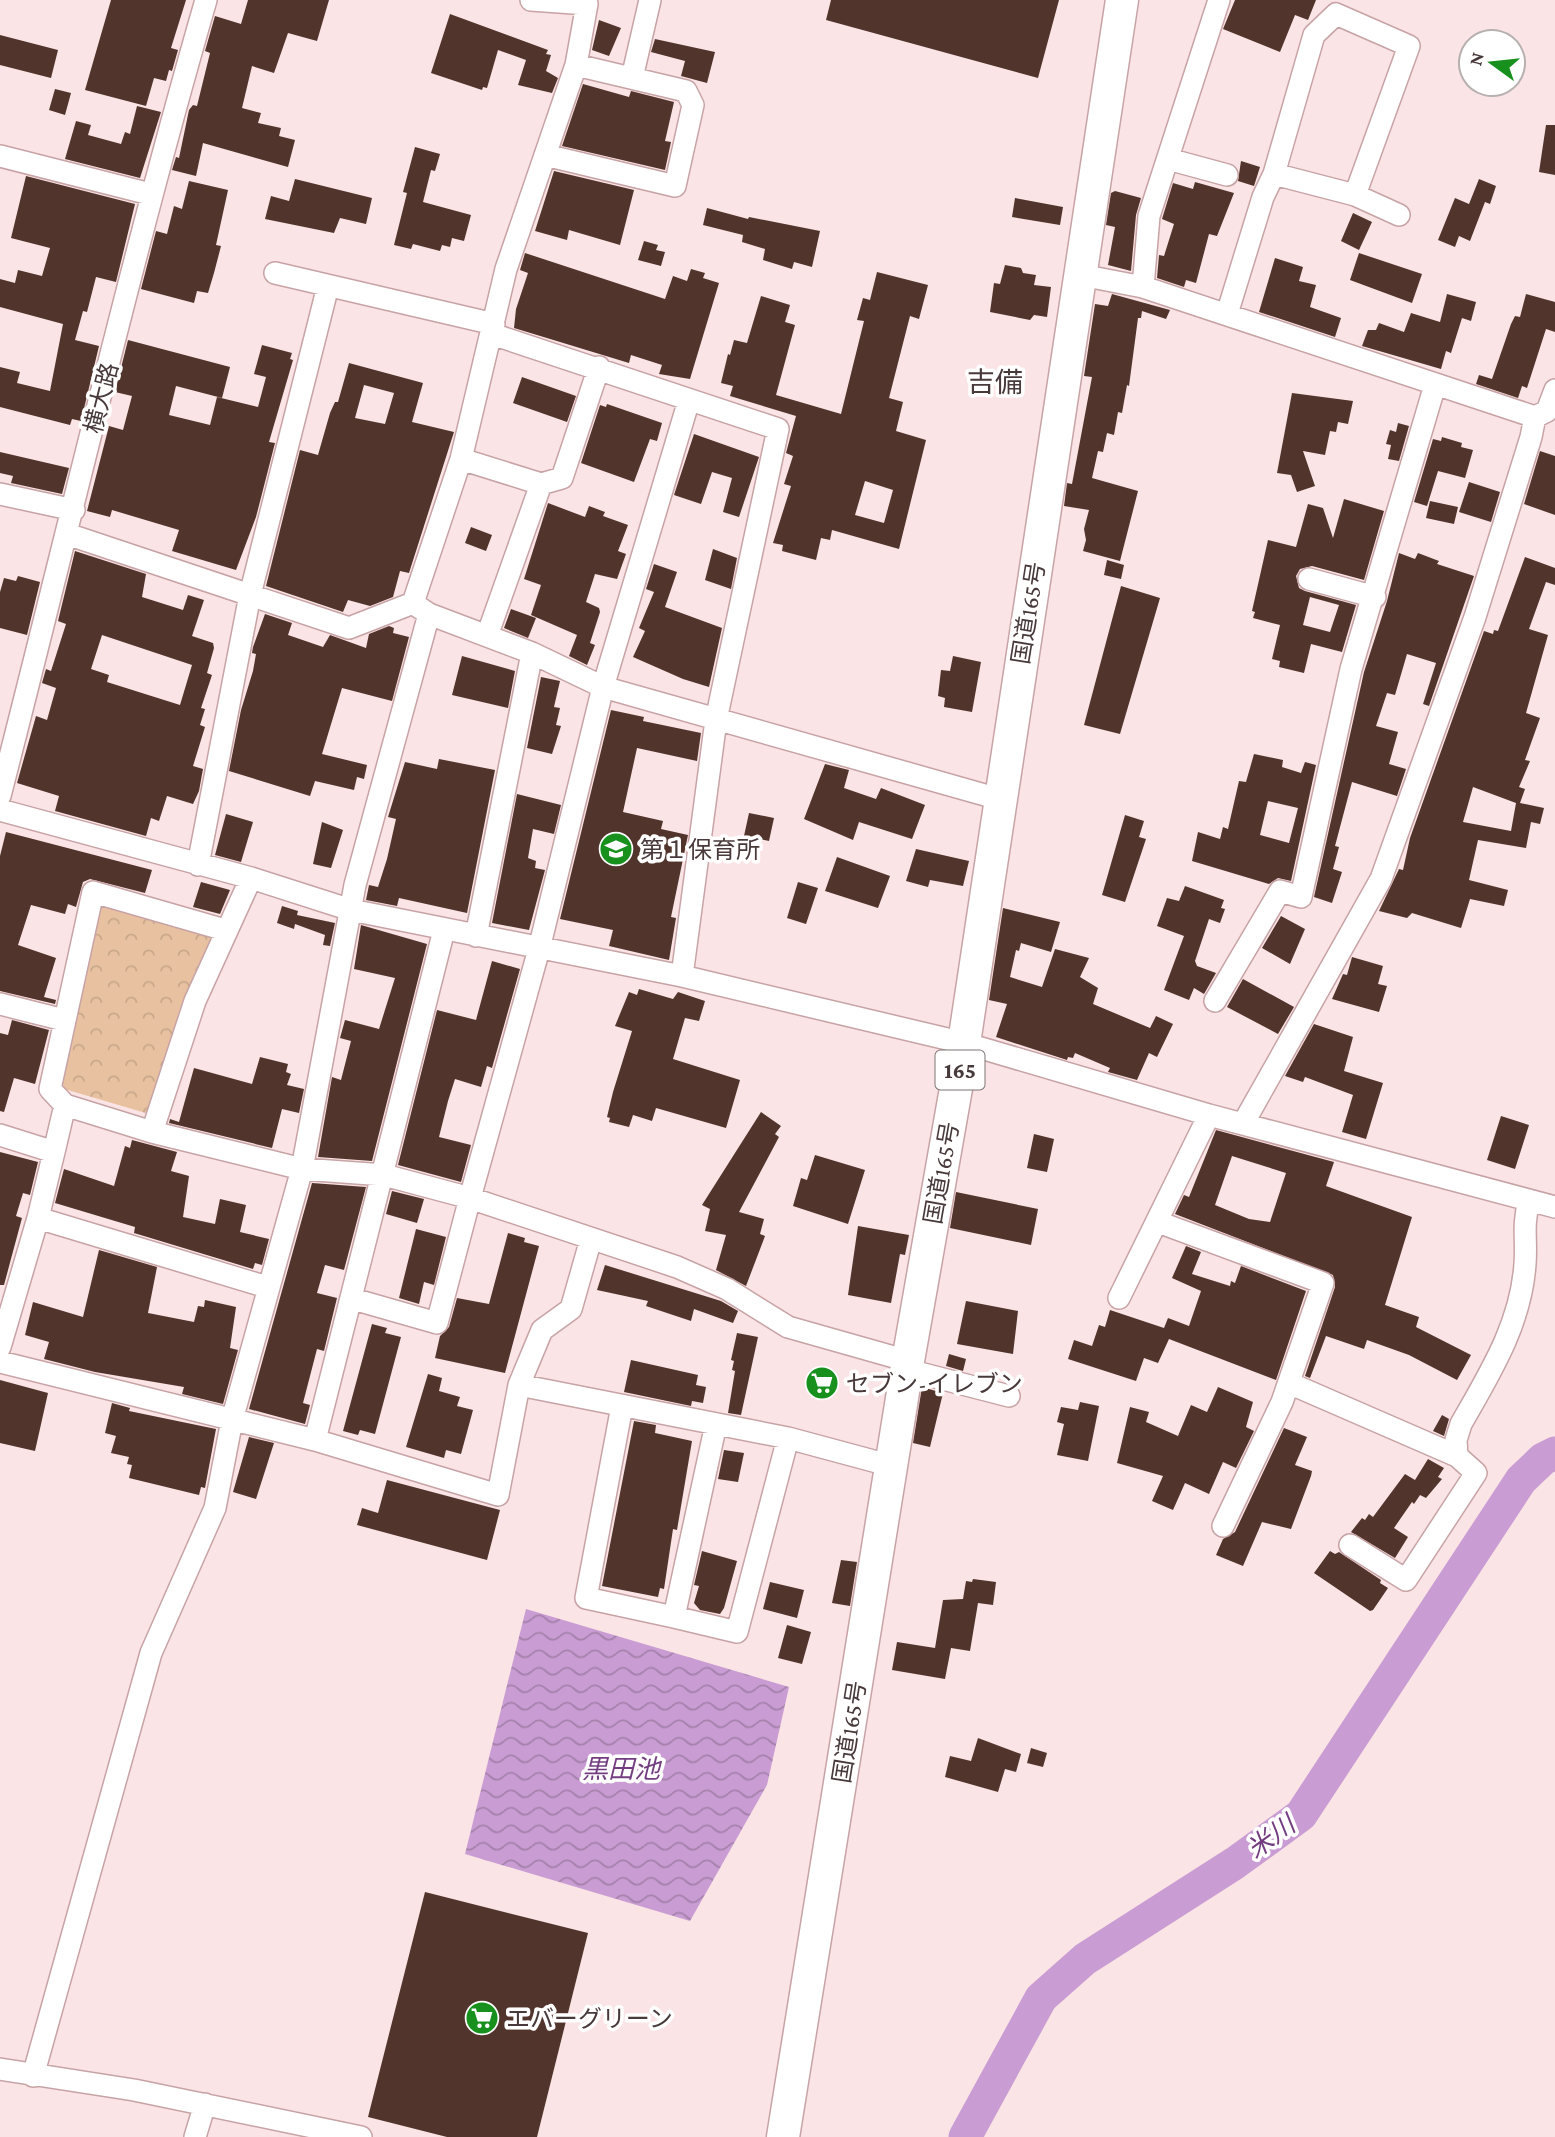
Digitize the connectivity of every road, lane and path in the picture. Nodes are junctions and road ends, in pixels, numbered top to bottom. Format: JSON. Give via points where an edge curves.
{"nodes":[{"id":1,"x":206,"y":0,"type":"edge"},
{"id":2,"x":530,"y":0,"type":"edge"},
{"id":3,"x":650,"y":0,"type":"edge"},
{"id":4,"x":1122,"y":0,"type":"edge"},
{"id":5,"x":1219,"y":0,"type":"edge"},
{"id":6,"x":585,"y":2,"type":"edge"},
{"id":7,"x":576,"y":65,"type":"junction"},
{"id":8,"x":632,"y":78,"type":"junction"},
{"id":9,"x":545,"y":155,"type":"junction"},
{"id":10,"x":0,"y":156,"type":"edge"},
{"id":11,"x":1168,"y":159,"type":"junction"},
{"id":12,"x":1274,"y":174,"type":"junction"},
{"id":13,"x":1227,"y":175,"type":"dead end"},
{"id":14,"x":150,"y":194,"type":"junction"},
{"id":15,"x":1355,"y":195,"type":"junction"},
{"id":16,"x":1399,"y":215,"type":"dead end"},
{"id":17,"x":275,"y":273,"type":"dead end"},
{"id":18,"x":1081,"y":275,"type":"junction"},
{"id":19,"x":328,"y":286,"type":"junction"},
{"id":20,"x":1143,"y":287,"type":"junction"},
{"id":21,"x":1227,"y":314,"type":"junction"},
{"id":22,"x":493,"y":329,"type":"junction"},
{"id":23,"x":599,"y":368,"type":"junction"},
{"id":24,"x":1435,"y":384,"type":"junction"},
{"id":25,"x":1555,"y":390,"type":"edge"},
{"id":26,"x":689,"y":400,"type":"junction"},
{"id":27,"x":1535,"y":417,"type":"junction"},
{"id":28,"x":461,"y":459,"type":"junction"},
{"id":29,"x":541,"y":484,"type":"junction"},
{"id":30,"x":0,"y":494,"type":"edge"},
{"id":31,"x":74,"y":510,"type":"junction"},
{"id":32,"x":67,"y":534,"type":"junction"},
{"id":33,"x":1309,"y":579,"type":"dead end"},
{"id":34,"x":250,"y":595,"type":"junction"},
{"id":35,"x":1375,"y":597,"type":"junction"},
{"id":36,"x":421,"y":608,"type":"junction"},
{"id":37,"x":487,"y":636,"type":"junction"},
{"id":38,"x":532,"y":653,"type":"junction"},
{"id":39,"x":603,"y":687,"type":"junction"},
{"id":40,"x":716,"y":720,"type":"junction"},
{"id":41,"x":0,"y":796,"type":"edge"},
{"id":42,"x":999,"y":799,"type":"junction"},
{"id":43,"x":0,"y":810,"type":"edge"},
{"id":44,"x":198,"y":865,"type":"junction"},
{"id":45,"x":251,"y":878,"type":"junction"},
{"id":46,"x":351,"y":910,"type":"junction"},
{"id":47,"x":225,"y":930,"type":"junction"},
{"id":48,"x":444,"y":930,"type":"junction"},
{"id":49,"x":476,"y":936,"type":"junction"},
{"id":50,"x":539,"y":949,"type":"junction"},
{"id":51,"x":682,"y":976,"type":"junction"},
{"id":52,"x":1215,"y":1001,"type":"dead end"},
{"id":53,"x":0,"y":1004,"type":"edge"},
{"id":54,"x":64,"y":1020,"type":"junction"},
{"id":55,"x":964,"y":1043,"type":"junction"},
{"id":56,"x":65,"y":1105,"type":"junction"},
{"id":57,"x":1209,"y":1115,"type":"junction"},
{"id":58,"x":1244,"y":1122,"type":"junction"},
{"id":59,"x":152,"y":1132,"type":"junction"},
{"id":60,"x":0,"y":1135,"type":"edge"},
{"id":61,"x":54,"y":1152,"type":"junction"},
{"id":62,"x":302,"y":1169,"type":"junction"},
{"id":63,"x":384,"y":1175,"type":"junction"},
{"id":64,"x":470,"y":1198,"type":"junction"},
{"id":65,"x":1529,"y":1200,"type":"junction"},
{"id":66,"x":1555,"y":1207,"type":"edge"},
{"id":67,"x":38,"y":1219,"type":"junction"},
{"id":68,"x":1157,"y":1222,"type":"junction"},
{"id":69,"x":591,"y":1239,"type":"junction"},
{"id":70,"x":267,"y":1287,"type":"junction"},
{"id":71,"x":1119,"y":1298,"type":"dead end"},
{"id":72,"x":353,"y":1299,"type":"junction"},
{"id":73,"x":0,"y":1347,"type":"edge"},
{"id":74,"x":0,"y":1362,"type":"edge"},
{"id":75,"x":908,"y":1366,"type":"junction"},
{"id":76,"x":1289,"y":1383,"type":"junction"},
{"id":77,"x":519,"y":1385,"type":"junction"},
{"id":78,"x":1009,"y":1396,"type":"dead end"},
{"id":79,"x":622,"y":1406,"type":"junction"},
{"id":80,"x":232,"y":1420,"type":"junction"},
{"id":81,"x":716,"y":1424,"type":"junction"},
{"id":82,"x":788,"y":1438,"type":"junction"},
{"id":83,"x":315,"y":1440,"type":"junction"},
{"id":84,"x":1457,"y":1456,"type":"junction"},
{"id":85,"x":892,"y":1466,"type":"junction"},
{"id":86,"x":1223,"y":1526,"type":"dead end"},
{"id":87,"x":1350,"y":1545,"type":"dead end"},
{"id":88,"x":674,"y":1617,"type":"junction"},
{"id":89,"x":0,"y":2069,"type":"edge"},
{"id":90,"x":33,"y":2076,"type":"junction"},
{"id":91,"x":205,"y":2104,"type":"junction"},
{"id":92,"x":195,"y":2137,"type":"edge"},
{"id":93,"x":361,"y":2137,"type":"edge"},
{"id":94,"x":783,"y":2137,"type":"edge"}],
"edges":[{"from":1,"to":14,"type":"street","name":"横大路"},
{"from":2,"to":6,"type":"street"},
{"from":3,"to":8,"type":"street"},
{"from":4,"to":18,"type":"highway","name":"国道165号","number":"165"},
{"from":5,"to":11,"type":"street"},
{"from":6,"to":7,"type":"street"},
{"from":7,"to":8,"type":"street"},
{"from":7,"to":9,"type":"street"},
{"from":8,"to":9,"type":"street","via":[[686,91],[693,105],[675,186]]},
{"from":9,"to":22,"type":"street","via":[[506,269]]},
{"from":10,"to":14,"type":"street"},
{"from":11,"to":13,"type":"street"},
{"from":11,"to":20,"type":"street","via":[[1149,216]]},
{"from":12,"to":15,"type":"street"},
{"from":12,"to":15,"type":"street","via":[[1314,36],[1336,14],[1409,46]]},
{"from":12,"to":21,"type":"street"},
{"from":14,"to":31,"type":"street","name":"横大路"},
{"from":15,"to":16,"type":"street"},
{"from":17,"to":19,"type":"street"},
{"from":18,"to":20,"type":"street"},
{"from":18,"to":42,"type":"highway","name":"国道165号","number":"165"},
{"from":19,"to":22,"type":"street"},
{"from":19,"to":34,"type":"street"},
{"from":20,"to":21,"type":"street"},
{"from":21,"to":24,"type":"street"},
{"from":22,"to":23,"type":"street"},
{"from":22,"to":28,"type":"street"},
{"from":23,"to":26,"type":"street"},
{"from":23,"to":29,"type":"street","via":[[562,478]]},
{"from":24,"to":27,"type":"street"},
{"from":24,"to":35,"type":"street"},
{"from":25,"to":27,"type":"street","via":[[1546,411]]},
{"from":26,"to":39,"type":"street"},
{"from":26,"to":40,"type":"street","via":[[778,429]]},
{"from":27,"to":58,"type":"street","via":[[1475,617],[1381,879]]},
{"from":28,"to":29,"type":"street"},
{"from":28,"to":36,"type":"street"},
{"from":29,"to":37,"type":"street"},
{"from":30,"to":31,"type":"street"},
{"from":31,"to":32,"type":"street","name":"横大路"},
{"from":32,"to":34,"type":"street"},
{"from":32,"to":41,"type":"street","name":"横大路"},
{"from":33,"to":35,"type":"street"},
{"from":34,"to":36,"type":"street","via":[[349,628]]},
{"from":34,"to":44,"type":"street"},
{"from":35,"to":52,"type":"street","via":[[1351,669],[1301,897],[1280,891]]},
{"from":36,"to":37,"type":"street"},
{"from":36,"to":46,"type":"street"},
{"from":37,"to":38,"type":"street"},
{"from":38,"to":39,"type":"street"},
{"from":38,"to":49,"type":"street"},
{"from":39,"to":40,"type":"street"},
{"from":39,"to":50,"type":"street"},
{"from":40,"to":42,"type":"street"},
{"from":40,"to":51,"type":"street"},
{"from":42,"to":55,"type":"highway","name":"国道165号","number":"165"},
{"from":43,"to":44,"type":"street"},
{"from":44,"to":45,"type":"street"},
{"from":45,"to":46,"type":"street"},
{"from":45,"to":47,"type":"street"},
{"from":46,"to":48,"type":"street"},
{"from":46,"to":62,"type":"street"},
{"from":47,"to":54,"type":"street","via":[[93,892]]},
{"from":47,"to":59,"type":"street","via":[[195,1001]]},
{"from":48,"to":49,"type":"street"},
{"from":48,"to":63,"type":"street"},
{"from":49,"to":50,"type":"street"},
{"from":50,"to":51,"type":"street"},
{"from":50,"to":64,"type":"street"},
{"from":51,"to":55,"type":"street"},
{"from":53,"to":54,"type":"street"},
{"from":54,"to":56,"type":"street","via":[[50,1089]]},
{"from":55,"to":57,"type":"street"},
{"from":55,"to":75,"type":"highway","name":"国道165号","number":"165"},
{"from":56,"to":59,"type":"street"},
{"from":56,"to":61,"type":"street"},
{"from":57,"to":58,"type":"street"},
{"from":57,"to":68,"type":"street"},
{"from":58,"to":65,"type":"street"},
{"from":59,"to":62,"type":"street"},
{"from":60,"to":61,"type":"street"},
{"from":61,"to":67,"type":"street"},
{"from":62,"to":63,"type":"street"},
{"from":62,"to":70,"type":"street"},
{"from":63,"to":64,"type":"street"},
{"from":63,"to":72,"type":"street"},
{"from":64,"to":69,"type":"street"},
{"from":64,"to":72,"type":"street","via":[[437,1323]]},
{"from":65,"to":66,"type":"street"},
{"from":65,"to":84,"type":"street","via":[[1523,1225],[1525,1264],[1513,1326],[1461,1424]]},
{"from":67,"to":70,"type":"street"},
{"from":67,"to":73,"type":"street"},
{"from":68,"to":71,"type":"street"},
{"from":68,"to":76,"type":"street","via":[[1323,1283]]},
{"from":69,"to":75,"type":"street","via":[[727,1289],[788,1327]]},
{"from":69,"to":77,"type":"street","via":[[571,1309],[542,1330]]},
{"from":70,"to":80,"type":"street"},
{"from":72,"to":83,"type":"street"},
{"from":74,"to":80,"type":"street"},
{"from":75,"to":78,"type":"street"},
{"from":75,"to":85,"type":"highway","name":"国道165号","number":"165"},
{"from":76,"to":84,"type":"street"},
{"from":76,"to":86,"type":"street"},
{"from":77,"to":79,"type":"street"},
{"from":77,"to":83,"type":"street","via":[[498,1494]]},
{"from":79,"to":81,"type":"street"},
{"from":79,"to":88,"type":"street","via":[[586,1598]]},
{"from":80,"to":83,"type":"street"},
{"from":80,"to":90,"type":"street","via":[[215,1508],[151,1653]]},
{"from":81,"to":82,"type":"street"},
{"from":81,"to":88,"type":"street"},
{"from":82,"to":85,"type":"street"},
{"from":82,"to":88,"type":"street","via":[[737,1632]]},
{"from":84,"to":87,"type":"street","via":[[1476,1473],[1406,1580]]},
{"from":85,"to":94,"type":"highway","name":"国道165号","number":"165"},
{"from":89,"to":90,"type":"street"},
{"from":90,"to":91,"type":"street"},
{"from":91,"to":92,"type":"street"},
{"from":91,"to":93,"type":"street"}]}
